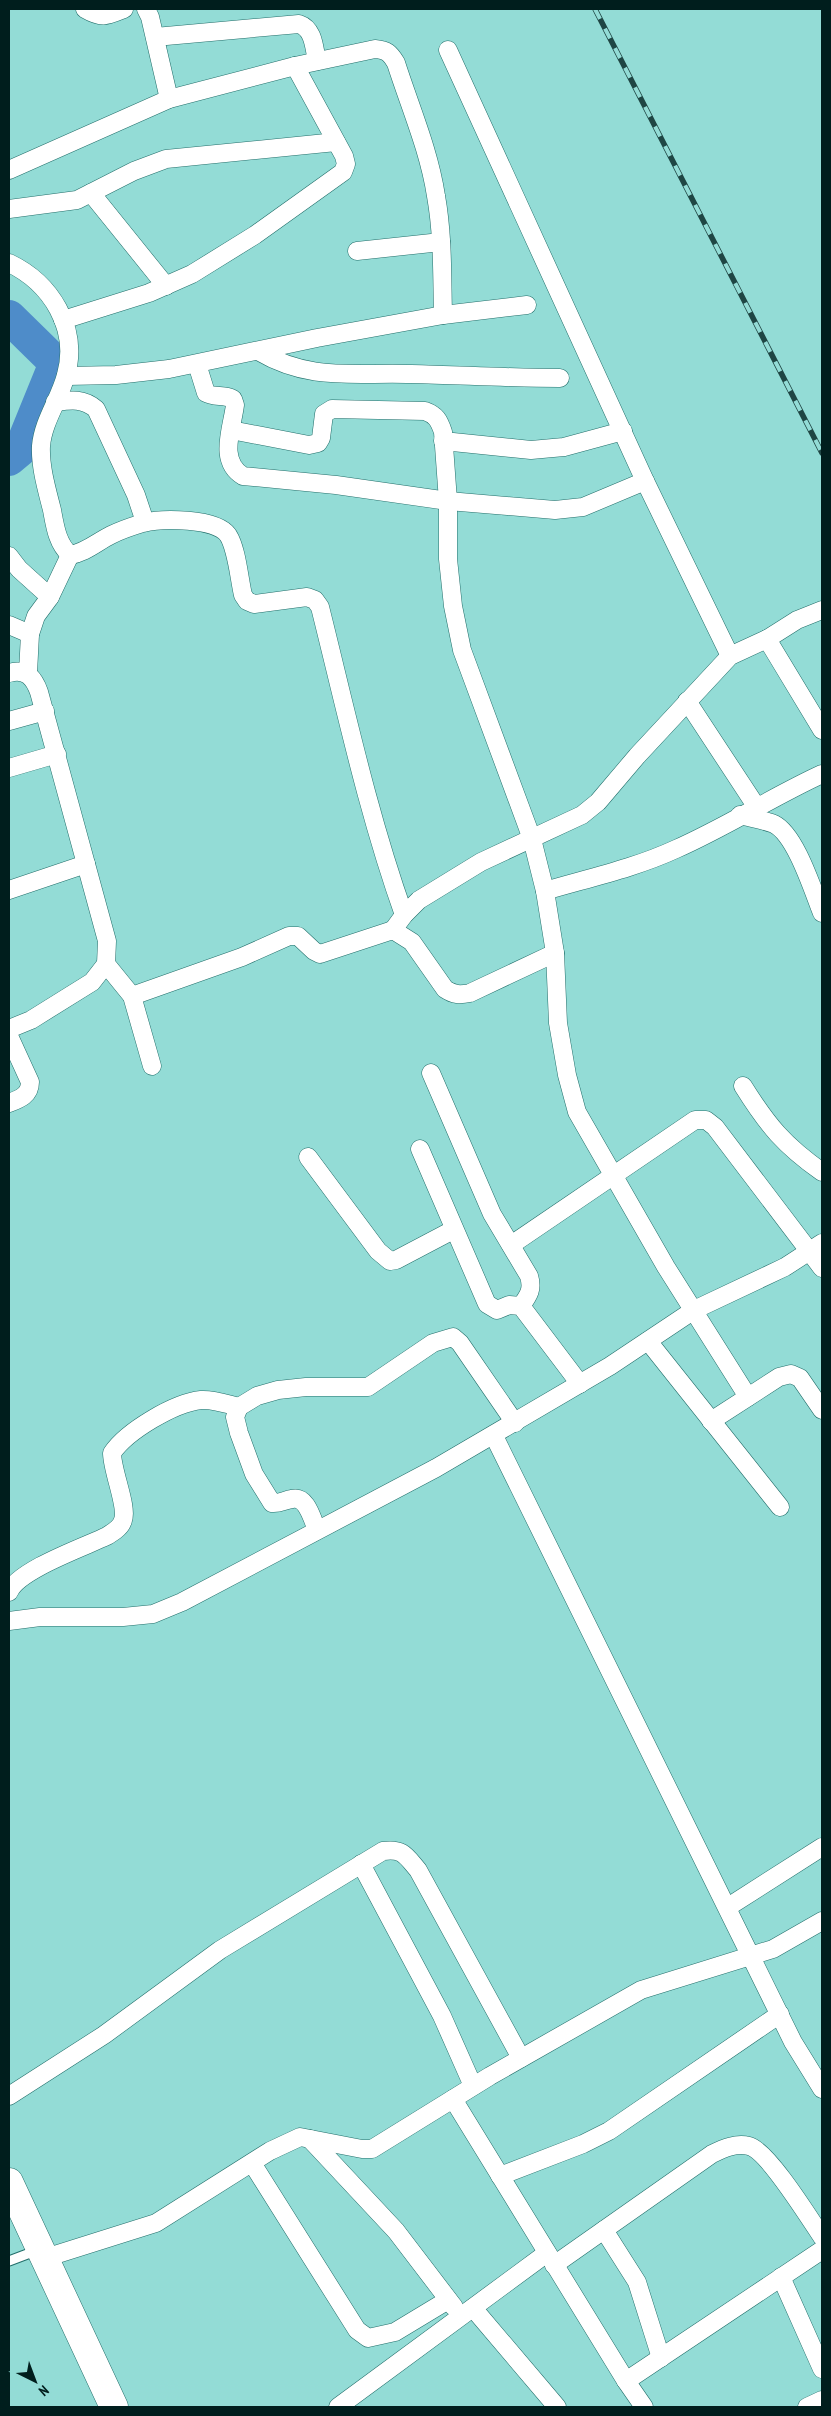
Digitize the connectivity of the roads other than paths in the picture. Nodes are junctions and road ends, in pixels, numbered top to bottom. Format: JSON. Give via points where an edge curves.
{"nodes":[{"id":1,"x":85,"y":9,"type":"edge"},
{"id":2,"x":124,"y":9,"type":"edge"},
{"id":3,"x":146,"y":9,"type":"edge"},
{"id":4,"x":155,"y":37,"type":"junction"},
{"id":5,"x":448,"y":50,"type":"dead end"},
{"id":6,"x":318,"y":61,"type":"junction"},
{"id":7,"x":295,"y":66,"type":"junction"},
{"id":8,"x":169,"y":99,"type":"junction"},
{"id":9,"x":336,"y":142,"type":"junction"},
{"id":10,"x":9,"y":170,"type":"edge"},
{"id":11,"x":91,"y":193,"type":"junction"},
{"id":12,"x":9,"y":209,"type":"edge"},
{"id":13,"x":441,"y":242,"type":"junction"},
{"id":14,"x":357,"y":251,"type":"dead end"},
{"id":15,"x":9,"y":263,"type":"edge"},
{"id":16,"x":166,"y":286,"type":"junction"},
{"id":17,"x":527,"y":305,"type":"dead end"},
{"id":18,"x":444,"y":315,"type":"junction"},
{"id":19,"x":63,"y":320,"type":"junction"},
{"id":20,"x":258,"y":351,"type":"junction"},
{"id":21,"x":197,"y":364,"type":"junction"},
{"id":22,"x":66,"y":376,"type":"junction"},
{"id":23,"x":560,"y":378,"type":"dead end"},
{"id":24,"x":55,"y":402,"type":"junction"},
{"id":25,"x":231,"y":430,"type":"junction"},
{"id":26,"x":623,"y":431,"type":"junction"},
{"id":27,"x":443,"y":441,"type":"junction"},
{"id":28,"x":645,"y":480,"type":"junction"},
{"id":29,"x":448,"y":502,"type":"junction"},
{"id":30,"x":145,"y":522,"type":"junction"},
{"id":31,"x":70,"y":555,"type":"junction"},
{"id":32,"x":9,"y":556,"type":"edge"},
{"id":33,"x":50,"y":597,"type":"junction"},
{"id":34,"x":822,"y":610,"type":"edge"},
{"id":35,"x":9,"y":625,"type":"edge"},
{"id":36,"x":30,"y":634,"type":"junction"},
{"id":37,"x":767,"y":639,"type":"junction"},
{"id":38,"x":730,"y":656,"type":"junction"},
{"id":39,"x":9,"y":673,"type":"edge"},
{"id":40,"x":28,"y":673,"type":"junction"},
{"id":41,"x":687,"y":700,"type":"junction"},
{"id":42,"x":45,"y":711,"type":"junction"},
{"id":43,"x":9,"y":721,"type":"edge"},
{"id":44,"x":822,"y":730,"type":"edge"},
{"id":45,"x":57,"y":754,"type":"junction"},
{"id":46,"x":9,"y":768,"type":"edge"},
{"id":47,"x":822,"y":774,"type":"edge"},
{"id":48,"x":756,"y":806,"type":"junction"},
{"id":49,"x":740,"y":815,"type":"junction"},
{"id":50,"x":532,"y":839,"type":"junction"},
{"id":51,"x":86,"y":864,"type":"junction"},
{"id":52,"x":9,"y":890,"type":"edge"},
{"id":53,"x":545,"y":891,"type":"junction"},
{"id":54,"x":822,"y":913,"type":"edge"},
{"id":55,"x":404,"y":915,"type":"junction"},
{"id":56,"x":393,"y":930,"type":"junction"},
{"id":57,"x":555,"y":953,"type":"junction"},
{"id":58,"x":106,"y":964,"type":"junction"},
{"id":59,"x":132,"y":996,"type":"junction"},
{"id":60,"x":9,"y":1029,"type":"edge"},
{"id":61,"x":9,"y":1036,"type":"edge"},
{"id":62,"x":152,"y":1066,"type":"dead end"},
{"id":63,"x":431,"y":1073,"type":"dead end"},
{"id":64,"x":743,"y":1086,"type":"dead end"},
{"id":65,"x":9,"y":1103,"type":"edge"},
{"id":66,"x":420,"y":1149,"type":"dead end"},
{"id":67,"x":308,"y":1157,"type":"dead end"},
{"id":68,"x":822,"y":1172,"type":"edge"},
{"id":69,"x":613,"y":1176,"type":"junction"},
{"id":70,"x":453,"y":1230,"type":"junction"},
{"id":71,"x":511,"y":1245,"type":"junction"},
{"id":72,"x":817,"y":1247,"type":"edge"},
{"id":73,"x":822,"y":1268,"type":"edge"},
{"id":74,"x":521,"y":1306,"type":"junction"},
{"id":75,"x":694,"y":1310,"type":"junction"},
{"id":76,"x":648,"y":1341,"type":"junction"},
{"id":77,"x":580,"y":1384,"type":"junction"},
{"id":78,"x":748,"y":1397,"type":"junction"},
{"id":79,"x":239,"y":1407,"type":"junction"},
{"id":80,"x":822,"y":1410,"type":"edge"},
{"id":81,"x":712,"y":1421,"type":"junction"},
{"id":82,"x":515,"y":1423,"type":"junction"},
{"id":83,"x":494,"y":1436,"type":"junction"},
{"id":84,"x":780,"y":1507,"type":"dead end"},
{"id":85,"x":317,"y":1530,"type":"junction"},
{"id":86,"x":10,"y":1586,"type":"edge"},
{"id":87,"x":9,"y":1621,"type":"edge"},
{"id":88,"x":822,"y":1848,"type":"edge"},
{"id":89,"x":361,"y":1864,"type":"junction"},
{"id":90,"x":728,"y":1907,"type":"junction"},
{"id":91,"x":822,"y":1921,"type":"edge"},
{"id":92,"x":752,"y":1955,"type":"junction"},
{"id":93,"x":780,"y":2014,"type":"junction"},
{"id":94,"x":521,"y":2058,"type":"junction"},
{"id":95,"x":473,"y":2086,"type":"junction"},
{"id":96,"x":822,"y":2089,"type":"edge"},
{"id":97,"x":9,"y":2096,"type":"edge"},
{"id":98,"x":453,"y":2099,"type":"junction"},
{"id":99,"x":310,"y":2139,"type":"junction"},
{"id":100,"x":252,"y":2163,"type":"junction"},
{"id":101,"x":500,"y":2176,"type":"junction"},
{"id":102,"x":9,"y":2182,"type":"edge"},
{"id":103,"x":604,"y":2230,"type":"junction"},
{"id":104,"x":822,"y":2237,"type":"edge"},
{"id":105,"x":822,"y":2250,"type":"edge"},
{"id":106,"x":43,"y":2253,"type":"junction"},
{"id":107,"x":550,"y":2259,"type":"junction"},
{"id":108,"x":9,"y":2261,"type":"edge"},
{"id":109,"x":781,"y":2278,"type":"junction"},
{"id":110,"x":448,"y":2300,"type":"junction"},
{"id":111,"x":467,"y":2312,"type":"junction"},
{"id":112,"x":660,"y":2358,"type":"junction"},
{"id":113,"x":822,"y":2369,"type":"edge"},
{"id":114,"x":626,"y":2381,"type":"junction"},
{"id":115,"x":822,"y":2400,"type":"edge"},
{"id":116,"x":114,"y":2407,"type":"edge"},
{"id":117,"x":338,"y":2407,"type":"edge"},
{"id":118,"x":557,"y":2407,"type":"edge"},
{"id":119,"x":644,"y":2407,"type":"edge"},
{"id":120,"x":807,"y":2407,"type":"edge"}],
"edges":[{"from":1,"to":2,"type":"street","via":[[96,16],[107,16]]},
{"from":3,"to":4,"type":"street"},
{"from":4,"to":6,"type":"street","via":[[299,24],[310,33]]},
{"from":4,"to":8,"type":"street"},
{"from":5,"to":26,"type":"street"},
{"from":6,"to":7,"type":"street"},
{"from":6,"to":13,"type":"street","via":[[375,49],[390,52],[427,155]]},
{"from":7,"to":8,"type":"street"},
{"from":7,"to":9,"type":"street"},
{"from":8,"to":10,"type":"street"},
{"from":9,"to":11,"type":"street","via":[[166,159]]},
{"from":9,"to":16,"type":"street","via":[[346,164],[335,179],[226,253]]},
{"from":11,"to":12,"type":"street","via":[[77,200]]},
{"from":11,"to":16,"type":"street"},
{"from":13,"to":14,"type":"street"},
{"from":13,"to":18,"type":"street"},
{"from":15,"to":19,"type":"street","via":[[32,275],[53,300]]},
{"from":16,"to":19,"type":"street"},
{"from":17,"to":18,"type":"street"},
{"from":18,"to":20,"type":"street"},
{"from":19,"to":22,"type":"street","via":[[70,358]]},
{"from":20,"to":21,"type":"street"},
{"from":20,"to":23,"type":"street","via":[[278,363],[324,374]]},
{"from":21,"to":22,"type":"street","via":[[116,375]]},
{"from":21,"to":25,"type":"street","via":[[206,393],[233,399]]},
{"from":22,"to":24,"type":"street"},
{"from":24,"to":30,"type":"street","via":[[75,400],[88,402],[96,408]]},
{"from":24,"to":31,"type":"street","via":[[41,446],[57,536]]},
{"from":25,"to":27,"type":"street","via":[[314,445],[321,438],[324,414],[332,409],[425,411],[440,421]]},
{"from":25,"to":29,"type":"street","via":[[227,456],[234,471],[243,476],[336,485]]},
{"from":26,"to":27,"type":"street","via":[[564,447],[531,450]]},
{"from":26,"to":28,"type":"street"},
{"from":27,"to":29,"type":"street"},
{"from":28,"to":29,"type":"street","via":[[583,507],[555,510]]},
{"from":28,"to":38,"type":"street"},
{"from":29,"to":50,"type":"street","via":[[448,559],[462,650]]},
{"from":30,"to":31,"type":"street"},
{"from":30,"to":55,"type":"street","via":[[172,520],[209,523],[220,528],[228,535],[247,601],[254,604],[307,597],[315,600],[320,608],[384,857]]},
{"from":31,"to":33,"type":"street"},
{"from":32,"to":33,"type":"street","via":[[19,570]]},
{"from":33,"to":36,"type":"street","via":[[36,616]]},
{"from":34,"to":37,"type":"street","via":[[797,620]]},
{"from":35,"to":36,"type":"street"},
{"from":36,"to":40,"type":"street"},
{"from":37,"to":38,"type":"street"},
{"from":37,"to":44,"type":"street"},
{"from":38,"to":41,"type":"street"},
{"from":39,"to":40,"type":"street"},
{"from":40,"to":42,"type":"street","via":[[35,682]]},
{"from":41,"to":48,"type":"street"},
{"from":41,"to":50,"type":"street","via":[[598,802],[582,815]]},
{"from":42,"to":43,"type":"street"},
{"from":42,"to":45,"type":"street"},
{"from":45,"to":46,"type":"street"},
{"from":45,"to":51,"type":"street"},
{"from":47,"to":48,"type":"street"},
{"from":48,"to":49,"type":"street"},
{"from":49,"to":53,"type":"street","via":[[649,861]]},
{"from":49,"to":54,"type":"street","via":[[775,825],[784,832]]},
{"from":50,"to":53,"type":"street"},
{"from":50,"to":55,"type":"street","via":[[481,862],[419,900]]},
{"from":51,"to":52,"type":"street"},
{"from":51,"to":58,"type":"street","via":[[107,941]]},
{"from":53,"to":57,"type":"street"},
{"from":55,"to":56,"type":"street"},
{"from":56,"to":57,"type":"street","via":[[412,942],[452,994],[470,993]]},
{"from":56,"to":59,"type":"street","via":[[320,954],[298,936],[290,936],[242,957]]},
{"from":57,"to":69,"type":"street","via":[[558,1023],[569,1084],[577,1112]]},
{"from":58,"to":59,"type":"street"},
{"from":58,"to":60,"type":"street","via":[[92,982],[31,1020]]},
{"from":59,"to":62,"type":"street"},
{"from":61,"to":65,"type":"street","via":[[30,1082],[26,1095]]},
{"from":63,"to":71,"type":"street","via":[[476,1181]]},
{"from":64,"to":68,"type":"street","via":[[780,1139]]},
{"from":66,"to":70,"type":"street"},
{"from":67,"to":70,"type":"street","via":[[378,1251],[390,1261]]},
{"from":69,"to":71,"type":"street"},
{"from":69,"to":72,"type":"street","via":[[696,1120],[706,1120]]},
{"from":69,"to":75,"type":"street"},
{"from":70,"to":74,"type":"street","via":[[487,1304],[497,1310],[509,1305]]},
{"from":71,"to":74,"type":"street","via":[[532,1285]]},
{"from":72,"to":73,"type":"street"},
{"from":72,"to":75,"type":"street"},
{"from":74,"to":77,"type":"street"},
{"from":75,"to":76,"type":"street"},
{"from":75,"to":78,"type":"street"},
{"from":76,"to":77,"type":"street"},
{"from":76,"to":81,"type":"street"},
{"from":77,"to":82,"type":"street"},
{"from":78,"to":80,"type":"street","via":[[779,1377],[791,1374],[800,1378]]},
{"from":78,"to":81,"type":"street"},
{"from":79,"to":82,"type":"street","via":[[257,1396],[278,1390],[368,1387],[432,1343],[452,1337],[460,1343]]},
{"from":79,"to":85,"type":"street","via":[[235,1417],[238,1433],[268,1499],[277,1504],[300,1498]]},
{"from":79,"to":86,"type":"street","via":[[204,1400],[186,1402],[123,1440],[112,1453],[112,1466],[124,1510],[119,1528],[25,1574]]},
{"from":81,"to":84,"type":"street"},
{"from":82,"to":83,"type":"street"},
{"from":83,"to":85,"type":"street"},
{"from":83,"to":90,"type":"street"},
{"from":85,"to":87,"type":"street","via":[[182,1602],[153,1614]]},
{"from":88,"to":90,"type":"street"},
{"from":89,"to":94,"type":"street","via":[[383,1851],[396,1849],[412,1863]]},
{"from":89,"to":95,"type":"street","via":[[442,2016]]},
{"from":89,"to":97,"type":"street","via":[[220,1950],[104,2035]]},
{"from":90,"to":92,"type":"street"},
{"from":91,"to":92,"type":"street","via":[[773,1949]]},
{"from":92,"to":93,"type":"street"},
{"from":92,"to":94,"type":"street","via":[[641,1990]]},
{"from":93,"to":96,"type":"street"},
{"from":93,"to":101,"type":"street","via":[[609,2131]]},
{"from":94,"to":95,"type":"street"},
{"from":95,"to":98,"type":"street"},
{"from":98,"to":99,"type":"street","via":[[372,2149]]},
{"from":98,"to":101,"type":"street"},
{"from":99,"to":100,"type":"street","via":[[300,2137],[288,2141]]},
{"from":99,"to":110,"type":"street","via":[[396,2231]]},
{"from":100,"to":106,"type":"street","via":[[156,2223]]},
{"from":100,"to":110,"type":"street","via":[[357,2330],[368,2338],[394,2332]]},
{"from":101,"to":107,"type":"street"},
{"from":102,"to":106,"type":"highway"},
{"from":103,"to":104,"type":"street","via":[[712,2154],[741,2145],[752,2146],[766,2158]]},
{"from":103,"to":107,"type":"street"},
{"from":103,"to":112,"type":"street","via":[[637,2282]]},
{"from":105,"to":109,"type":"street"},
{"from":106,"to":108,"type":"lane"},
{"from":106,"to":116,"type":"highway"},
{"from":107,"to":111,"type":"street"},
{"from":107,"to":114,"type":"street"},
{"from":109,"to":112,"type":"street"},
{"from":109,"to":113,"type":"street"},
{"from":110,"to":111,"type":"street"},
{"from":111,"to":117,"type":"street"},
{"from":111,"to":118,"type":"street"},
{"from":112,"to":114,"type":"street"},
{"from":114,"to":119,"type":"street"},
{"from":115,"to":120,"type":"street"}]}
